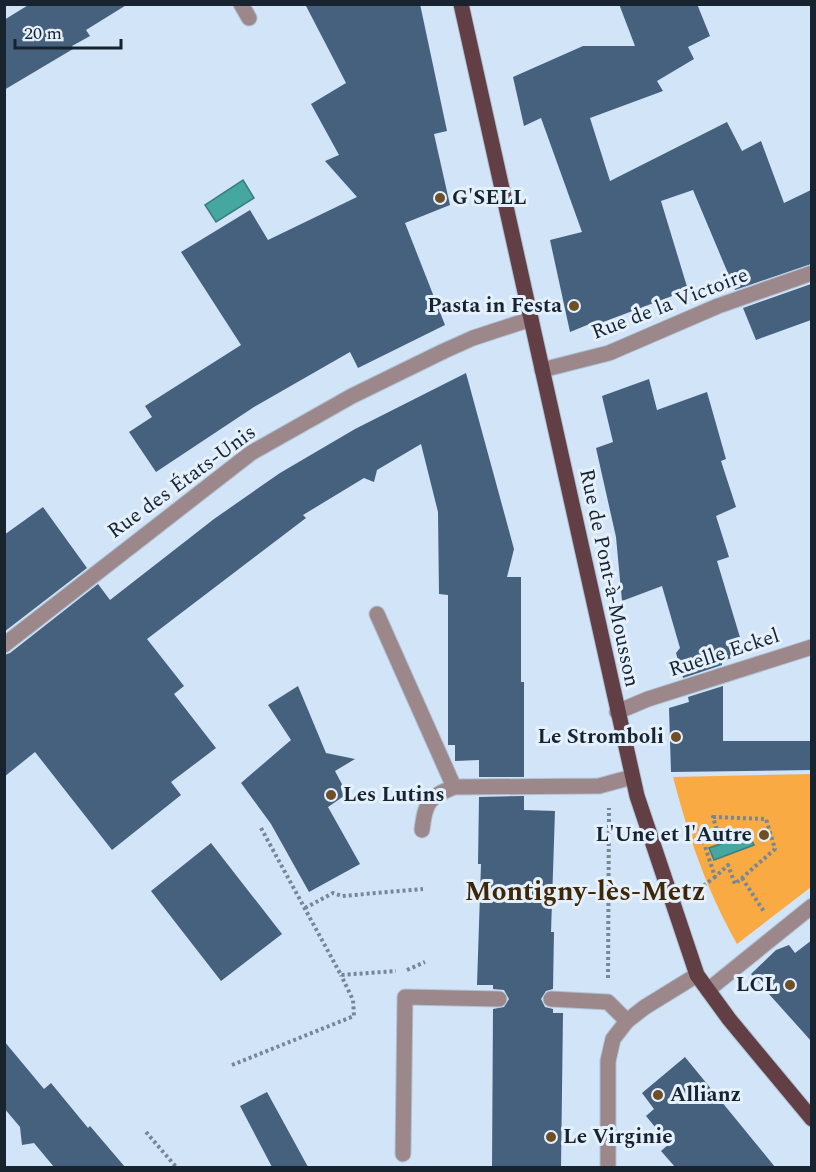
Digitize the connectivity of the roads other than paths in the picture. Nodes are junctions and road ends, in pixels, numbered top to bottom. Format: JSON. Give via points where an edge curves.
{"nodes":[{"id":1,"x":241,"y":4,"type":"edge"},
{"id":2,"x":461,"y":4,"type":"edge"},
{"id":3,"x":249,"y":18,"type":"dead end"},
{"id":4,"x":812,"y":273,"type":"edge"},
{"id":5,"x":531,"y":319,"type":"junction"},
{"id":6,"x":542,"y":370,"type":"junction"},
{"id":7,"x":378,"y":614,"type":"dead end"},
{"id":8,"x":4,"y":645,"type":"edge"},
{"id":9,"x":812,"y":647,"type":"edge"},
{"id":10,"x":617,"y":712,"type":"junction"},
{"id":11,"x":633,"y":777,"type":"junction"},
{"id":12,"x":454,"y":787,"type":"junction"},
{"id":13,"x":422,"y":830,"type":"dead end"},
{"id":14,"x":812,"y":906,"type":"edge"},
{"id":15,"x":697,"y":975,"type":"junction"},
{"id":16,"x":708,"y":990,"type":"junction"},
{"id":17,"x":499,"y":999,"type":"dead end"},
{"id":18,"x":551,"y":999,"type":"dead end"},
{"id":19,"x":627,"y":1021,"type":"junction"},
{"id":20,"x":812,"y":1119,"type":"edge"},
{"id":21,"x":404,"y":1154,"type":"dead end"},
{"id":22,"x":608,"y":1167,"type":"edge"}],
"edges":[{"from":1,"to":3,"type":"street"},
{"from":2,"to":5,"type":"main road","name":"Rue de Pont-à-Mousson"},
{"from":4,"to":6,"type":"street","name":"Rue de la Victoire","via":[[718,306],[609,353]]},
{"from":5,"to":6,"type":"main road","name":"Rue de Pont-à-Mousson"},
{"from":5,"to":8,"type":"street","name":"Rue des États-Unis","via":[[444,351],[352,396],[251,453]]},
{"from":6,"to":10,"type":"main road","name":"Rue de Pont-à-Mousson"},
{"from":7,"to":12,"type":"street"},
{"from":9,"to":10,"type":"street","name":"Ruelle Eckel"},
{"from":10,"to":11,"type":"main road","name":"Rue de Pont-à-Mousson"},
{"from":11,"to":12,"type":"street","via":[[599,786]]},
{"from":11,"to":15,"type":"main road","name":"Rue de Pont-à-Mousson"},
{"from":12,"to":13,"type":"street","via":[[428,802]]},
{"from":14,"to":16,"type":"street"},
{"from":15,"to":16,"type":"main road","name":"Rue de Pont-à-Mousson"},
{"from":15,"to":19,"type":"street"},
{"from":16,"to":20,"type":"main road","name":"Rue de Pont-à-Mousson"},
{"from":17,"to":21,"type":"street","via":[[405,997]]},
{"from":18,"to":19,"type":"street","via":[[608,1002]]},
{"from":19,"to":22,"type":"street","via":[[613,1039],[608,1061]]}]}
